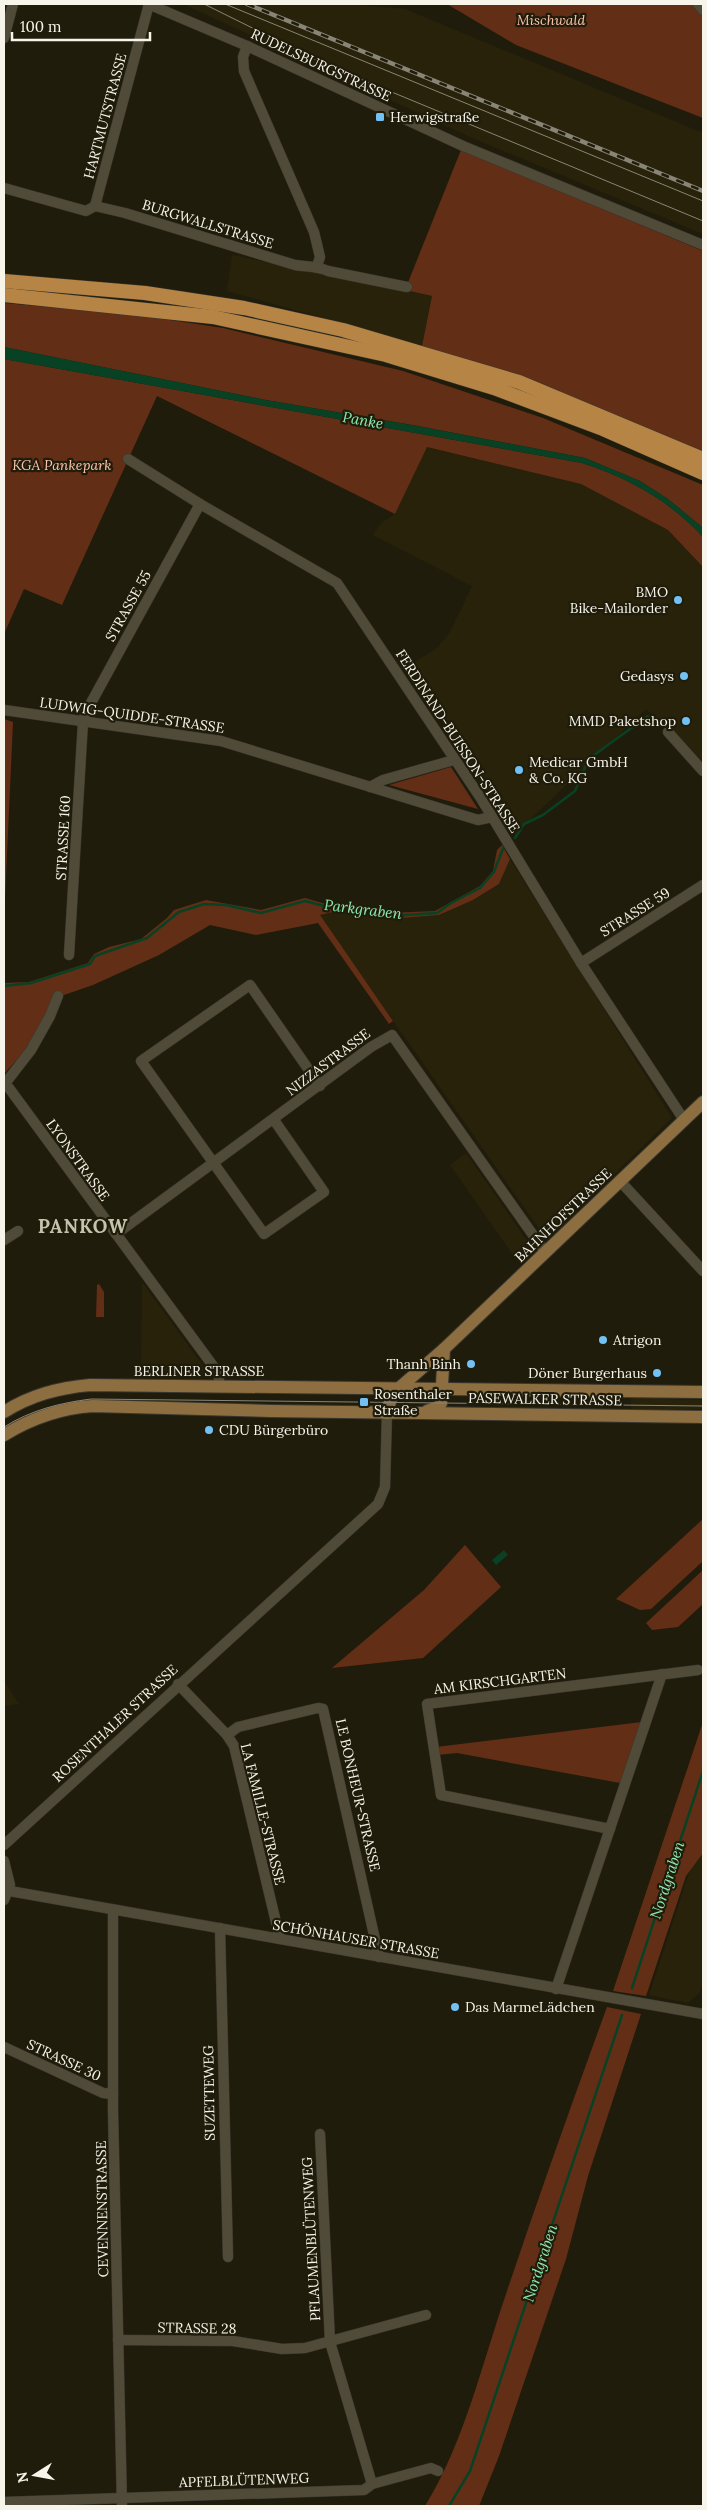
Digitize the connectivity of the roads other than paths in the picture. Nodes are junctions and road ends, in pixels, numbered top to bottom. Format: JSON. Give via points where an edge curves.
{"nodes":[{"id":1,"x":13,"y":4,"type":"edge"},
{"id":2,"x":149,"y":4,"type":"edge"},
{"id":3,"x":698,"y":4,"type":"edge"},
{"id":4,"x":703,"y":10,"type":"edge"},
{"id":5,"x":4,"y":38,"type":"edge"},
{"id":6,"x":247,"y":46,"type":"junction"},
{"id":7,"x":4,"y":188,"type":"edge"},
{"id":8,"x":95,"y":206,"type":"junction"},
{"id":9,"x":703,"y":245,"type":"edge"},
{"id":10,"x":317,"y":266,"type":"junction"},
{"id":11,"x":4,"y":281,"type":"edge"},
{"id":12,"x":407,"y":287,"type":"dead end"},
{"id":13,"x":4,"y":295,"type":"edge"},
{"id":14,"x":128,"y":459,"type":"dead end"},
{"id":15,"x":703,"y":459,"type":"edge"},
{"id":16,"x":703,"y":473,"type":"edge"},
{"id":17,"x":200,"y":504,"type":"junction"},
{"id":18,"x":4,"y":710,"type":"edge"},
{"id":19,"x":83,"y":722,"type":"junction"},
{"id":20,"x":668,"y":732,"type":"dead end"},
{"id":21,"x":454,"y":760,"type":"junction"},
{"id":22,"x":703,"y":771,"type":"edge"},
{"id":23,"x":370,"y":787,"type":"junction"},
{"id":24,"x":492,"y":817,"type":"junction"},
{"id":25,"x":703,"y":885,"type":"edge"},
{"id":26,"x":69,"y":955,"type":"dead end"},
{"id":27,"x":581,"y":962,"type":"junction"},
{"id":28,"x":58,"y":996,"type":"dead end"},
{"id":29,"x":4,"y":1085,"type":"edge"},
{"id":30,"x":320,"y":1086,"type":"junction"},
{"id":31,"x":703,"y":1102,"type":"edge"},
{"id":32,"x":274,"y":1120,"type":"junction"},
{"id":33,"x":684,"y":1120,"type":"junction"},
{"id":34,"x":214,"y":1164,"type":"junction"},
{"id":35,"x":620,"y":1181,"type":"junction"},
{"id":36,"x":18,"y":1231,"type":"dead end"},
{"id":37,"x":116,"y":1234,"type":"junction"},
{"id":38,"x":4,"y":1240,"type":"edge"},
{"id":39,"x":546,"y":1252,"type":"junction"},
{"id":40,"x":703,"y":1271,"type":"edge"},
{"id":41,"x":444,"y":1350,"type":"junction"},
{"id":42,"x":219,"y":1387,"type":"junction"},
{"id":43,"x":398,"y":1389,"type":"junction"},
{"id":44,"x":442,"y":1389,"type":"junction"},
{"id":45,"x":586,"y":1391,"type":"junction"},
{"id":46,"x":703,"y":1392,"type":"edge"},
{"id":47,"x":4,"y":1412,"type":"edge"},
{"id":48,"x":422,"y":1412,"type":"junction"},
{"id":49,"x":386,"y":1413,"type":"junction"},
{"id":50,"x":585,"y":1415,"type":"junction"},
{"id":51,"x":703,"y":1417,"type":"edge"},
{"id":52,"x":4,"y":1435,"type":"edge"},
{"id":53,"x":698,"y":1670,"type":"dead end"},
{"id":54,"x":662,"y":1674,"type":"junction"},
{"id":55,"x":178,"y":1684,"type":"junction"},
{"id":56,"x":227,"y":1735,"type":"junction"},
{"id":57,"x":610,"y":1829,"type":"junction"},
{"id":58,"x":4,"y":1845,"type":"edge"},
{"id":59,"x":4,"y":1861,"type":"edge"},
{"id":60,"x":5,"y":1894,"type":"edge"},
{"id":61,"x":113,"y":1911,"type":"junction"},
{"id":62,"x":220,"y":1928,"type":"junction"},
{"id":63,"x":280,"y":1939,"type":"junction"},
{"id":64,"x":378,"y":1957,"type":"junction"},
{"id":65,"x":556,"y":1988,"type":"junction"},
{"id":66,"x":703,"y":2014,"type":"edge"},
{"id":67,"x":4,"y":2048,"type":"edge"},
{"id":68,"x":113,"y":2094,"type":"junction"},
{"id":69,"x":320,"y":2134,"type":"dead end"},
{"id":70,"x":228,"y":2257,"type":"dead end"},
{"id":71,"x":426,"y":2315,"type":"dead end"},
{"id":72,"x":118,"y":2340,"type":"junction"},
{"id":73,"x":330,"y":2342,"type":"junction"},
{"id":74,"x":438,"y":2471,"type":"dead end"},
{"id":75,"x":370,"y":2486,"type":"junction"},
{"id":76,"x":4,"y":2502,"type":"edge"},
{"id":77,"x":122,"y":2502,"type":"edge"}],
"edges":[{"from":1,"to":5,"type":"street"},
{"from":2,"to":6,"type":"street","name":"RUDELSBURGSTRASSE"},
{"from":2,"to":8,"type":"street","name":"HARTMUTSTRASSE"},
{"from":3,"to":4,"type":"street"},
{"from":6,"to":9,"type":"street","name":"RUDELSBURGSTRASSE","via":[[463,146]]},
{"from":6,"to":10,"type":"street","via":[[243,57],[244,71],[314,232],[320,257]]},
{"from":7,"to":8,"type":"street","name":"BURGWALLSTRASSE","via":[[86,211]]},
{"from":8,"to":10,"type":"street","name":"BURGWALLSTRASSE","via":[[295,265]]},
{"from":10,"to":12,"type":"street","name":"BURGWALLSTRASSE"},
{"from":11,"to":15,"type":"highway","via":[[145,293],[244,308],[343,330],[519,382]]},
{"from":13,"to":16,"type":"highway","via":[[212,317],[386,355],[503,391],[603,429]]},
{"from":14,"to":17,"type":"street","name":"FERDINAND-BUISSON-STRASSE"},
{"from":17,"to":19,"type":"street","name":"STRASSE 55"},
{"from":17,"to":21,"type":"street","name":"FERDINAND-BUISSON-STRASSE","via":[[337,583]]},
{"from":18,"to":19,"type":"street","name":"LUDWIG-QUIDDE-STRASSE"},
{"from":19,"to":23,"type":"street","name":"LUDWIG-QUIDDE-STRASSE","via":[[214,739]]},
{"from":19,"to":26,"type":"street","name":"STRASSE 160"},
{"from":20,"to":22,"type":"street"},
{"from":21,"to":23,"type":"street"},
{"from":21,"to":24,"type":"street","name":"FERDINAND-BUISSON-STRASSE"},
{"from":23,"to":24,"type":"street","name":"LUDWIG-QUIDDE-STRASSE","via":[[478,820]]},
{"from":24,"to":27,"type":"street","name":"FERDINAND-BUISSON-STRASSE"},
{"from":25,"to":27,"type":"street","name":"STRASSE 59"},
{"from":27,"to":33,"type":"street","name":"FERDINAND-BUISSON-STRASSE"},
{"from":28,"to":29,"type":"street","name":"LYONSTRASSE","via":[[31,1050]]},
{"from":29,"to":37,"type":"street","name":"LYONSTRASSE"},
{"from":30,"to":32,"type":"street","name":"NIZZASTRASSE"},
{"from":30,"to":34,"type":"street","via":[[250,985],[141,1061]]},
{"from":30,"to":39,"type":"street","name":"NIZZASTRASSE","via":[[383,1039],[395,1037]]},
{"from":31,"to":33,"type":"main road","name":"BAHNHOFSTRASSE"},
{"from":32,"to":34,"type":"street","name":"NIZZASTRASSE"},
{"from":32,"to":34,"type":"street","via":[[324,1192],[264,1234]]},
{"from":33,"to":35,"type":"main road","name":"BAHNHOFSTRASSE"},
{"from":34,"to":37,"type":"street","name":"NIZZASTRASSE"},
{"from":35,"to":39,"type":"main road","name":"BAHNHOFSTRASSE"},
{"from":35,"to":40,"type":"street"},
{"from":36,"to":38,"type":"street"},
{"from":37,"to":42,"type":"street","name":"LYONSTRASSE","via":[[219,1374]]},
{"from":39,"to":41,"type":"main road","name":"BAHNHOFSTRASSE"},
{"from":41,"to":43,"type":"main road","name":"BAHNHOFSTRASSE"},
{"from":41,"to":44,"type":"main road"},
{"from":42,"to":43,"type":"main road","name":"BERLINER STRASSE"},
{"from":42,"to":47,"type":"main road","name":"BERLINER STRASSE","via":[[73,1387],[35,1396]]},
{"from":43,"to":44,"type":"main road","name":"PASEWALKER STRASSE"},
{"from":43,"to":49,"type":"main road"},
{"from":44,"to":45,"type":"main road","name":"PASEWALKER STRASSE"},
{"from":44,"to":48,"type":"main road","via":[[439,1406]]},
{"from":45,"to":46,"type":"main road","name":"PASEWALKER STRASSE"},
{"from":45,"to":50,"type":"main road"},
{"from":48,"to":49,"type":"main road","name":"PASEWALKER STRASSE"},
{"from":48,"to":50,"type":"main road","name":"PASEWALKER STRASSE"},
{"from":49,"to":52,"type":"main road","via":[[85,1406],[37,1417]]},
{"from":49,"to":55,"type":"street","name":"ROSENTHALER STRASSE","via":[[385,1487],[378,1504]]},
{"from":50,"to":51,"type":"main road","name":"PASEWALKER STRASSE"},
{"from":53,"to":54,"type":"street","name":"AM KIRSCHGARTEN"},
{"from":54,"to":57,"type":"street"},
{"from":54,"to":57,"type":"street","name":"AM KIRSCHGARTEN","via":[[426,1704],[441,1795]]},
{"from":55,"to":56,"type":"street","name":"LA FAMILLE-STRASSE"},
{"from":55,"to":58,"type":"street","name":"ROSENTHALER STRASSE"},
{"from":56,"to":63,"type":"street","name":"LA FAMILLE-STRASSE","via":[[234,1746]]},
{"from":56,"to":64,"type":"street","name":"LE BONHEUR-STRASSE","via":[[238,1727],[318,1708],[324,1710]]},
{"from":57,"to":65,"type":"street"},
{"from":59,"to":60,"type":"street","via":[[10,1885]]},
{"from":60,"to":61,"type":"street","name":"SCHÖNHAUSER STRASSE"},
{"from":61,"to":62,"type":"street","name":"SCHÖNHAUSER STRASSE"},
{"from":61,"to":68,"type":"street","name":"CEVENNENSTRASSE"},
{"from":62,"to":63,"type":"street","name":"SCHÖNHAUSER STRASSE"},
{"from":62,"to":70,"type":"street","name":"SUZETTEWEG"},
{"from":63,"to":64,"type":"street","name":"SCHÖNHAUSER STRASSE"},
{"from":64,"to":65,"type":"street","name":"SCHÖNHAUSER STRASSE"},
{"from":65,"to":66,"type":"street","name":"SCHÖNHAUSER STRASSE"},
{"from":67,"to":68,"type":"street","name":"STRASSE 30","via":[[103,2093]]},
{"from":68,"to":72,"type":"street","name":"CEVENNENSTRASSE"},
{"from":69,"to":73,"type":"street","name":"PFLAUMENBLÜTENWEG"},
{"from":71,"to":73,"type":"street"},
{"from":72,"to":73,"type":"street","name":"STRASSE 28","via":[[231,2341],[275,2348],[304,2348]]},
{"from":72,"to":77,"type":"street","name":"CEVENNENSTRASSE"},
{"from":73,"to":75,"type":"street","name":"PFLAUMENBLÜTENWEG"},
{"from":74,"to":75,"type":"street","name":"APFELBLÜTENWEG","via":[[432,2468]]},
{"from":75,"to":77,"type":"street","name":"APFELBLÜTENWEG"},
{"from":76,"to":77,"type":"street","name":"APFELBLÜTENWEG"}]}
